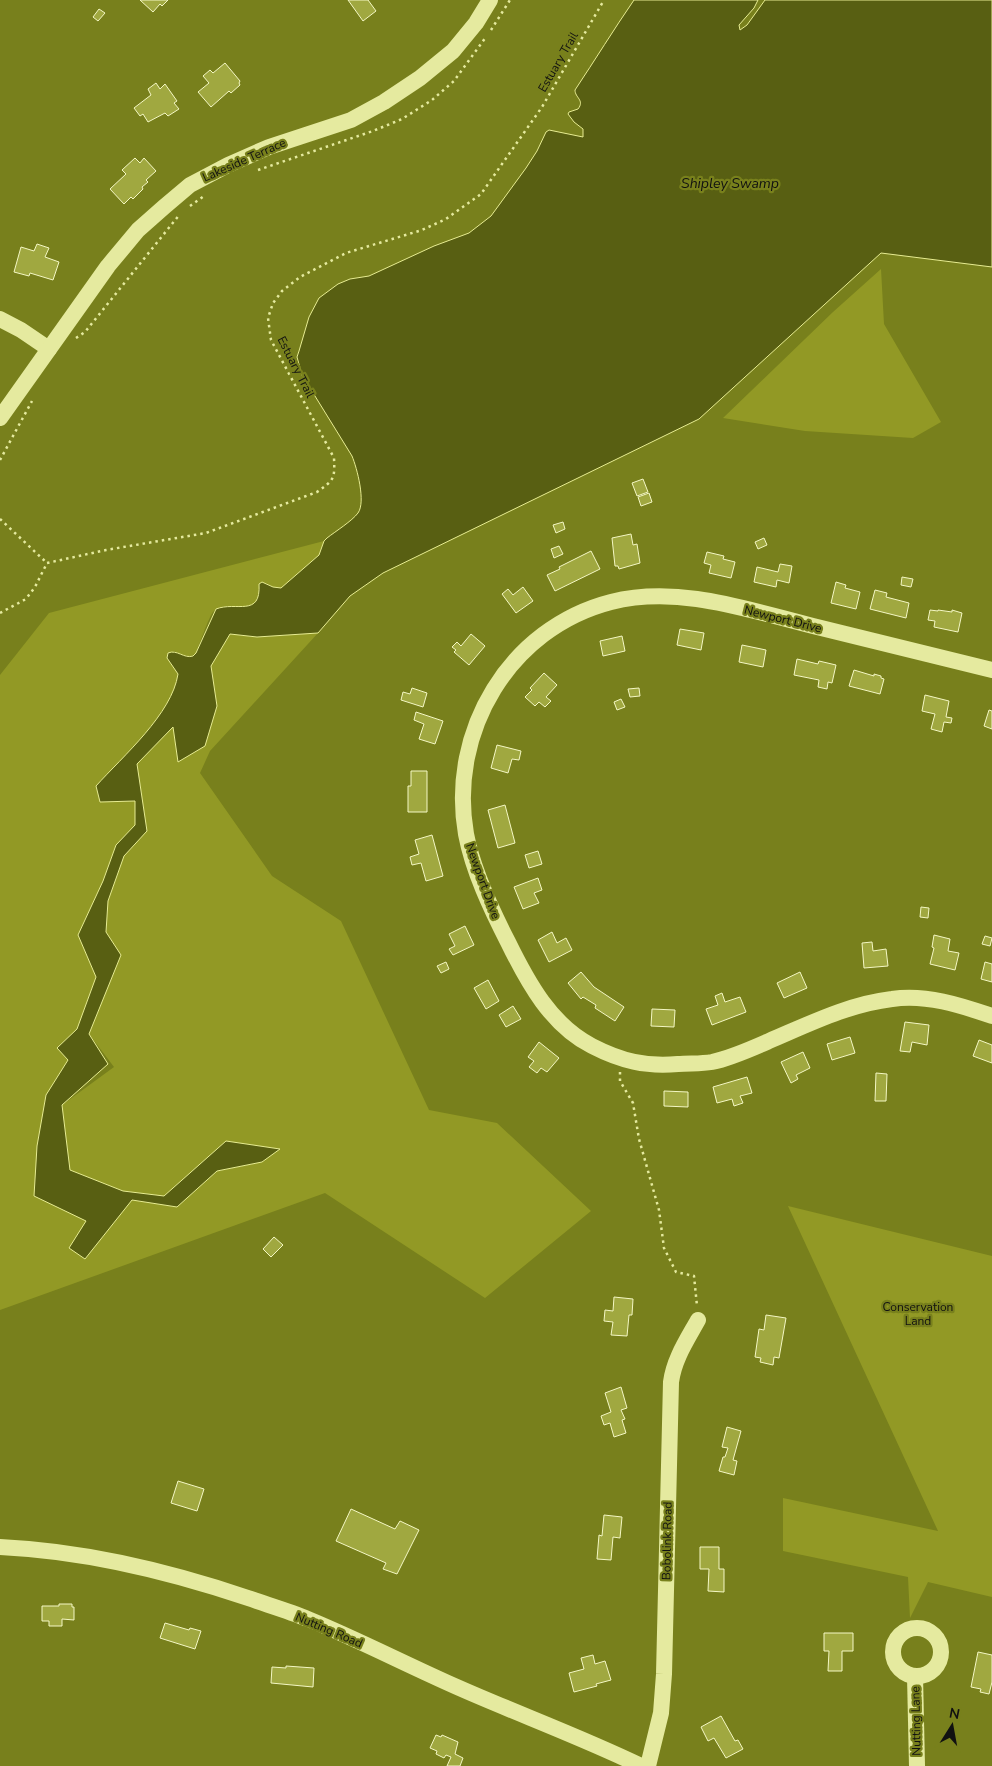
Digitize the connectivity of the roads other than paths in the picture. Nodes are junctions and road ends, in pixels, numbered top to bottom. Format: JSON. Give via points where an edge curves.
{"nodes":[{"id":1,"x":490,"y":0,"type":"edge"},
{"id":2,"x":0,"y":319,"type":"edge"},
{"id":3,"x":49,"y":349,"type":"junction"},
{"id":4,"x":0,"y":418,"type":"edge"},
{"id":5,"x":992,"y":670,"type":"edge"},
{"id":6,"x":992,"y":1016,"type":"edge"},
{"id":7,"x":698,"y":1320,"type":"road end"},
{"id":8,"x":0,"y":1547,"type":"edge"},
{"id":9,"x":915,"y":1676,"type":"dead end"},
{"id":10,"x":641,"y":1766,"type":"edge"},
{"id":11,"x":648,"y":1766,"type":"edge"},
{"id":12,"x":917,"y":1766,"type":"edge"}],
"edges":[{"from":1,"to":3,"type":"street","name":"Lakeside Terrace","via":[[453,51],[384,102],[351,120],[269,147],[190,185],[138,230]]},
{"from":2,"to":3,"type":"street"},
{"from":3,"to":4,"type":"street","name":"Lakeside Terrace"},
{"from":5,"to":6,"type":"street","name":"Newport Drive","via":[[721,603],[666,595],[613,602],[586,610],[539,637],[499,680],[486,701],[473,734],[464,791],[467,836],[484,889],[521,969],[552,1015],[570,1034],[593,1047],[653,1066],[713,1062],[835,1014],[895,998],[936,1000]]},
{"from":7,"to":11,"type":"street","name":"Bobolink Road","via":[[672,1370],[664,1674],[661,1713]]},
{"from":8,"to":10,"type":"street","name":"Nutting Road","via":[[67,1553],[161,1572],[260,1602],[308,1619]]},
{"from":9,"to":12,"type":"street","name":"Nutting Lane"}]}
